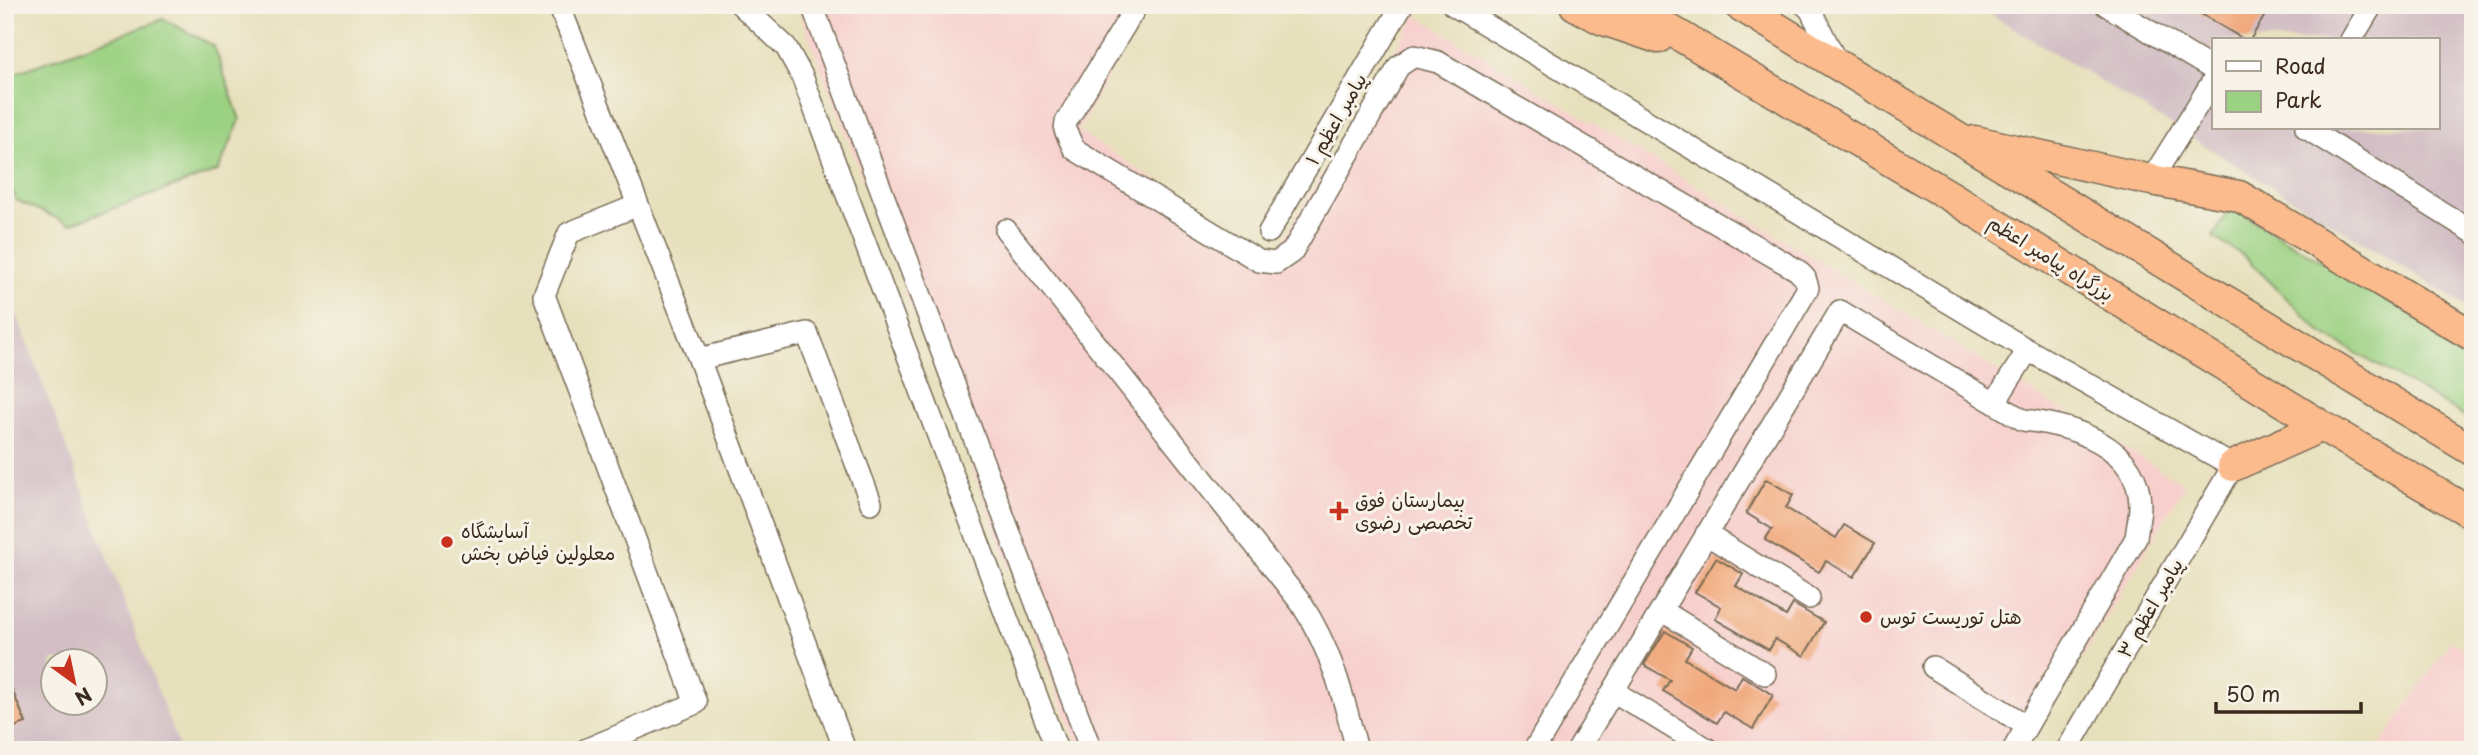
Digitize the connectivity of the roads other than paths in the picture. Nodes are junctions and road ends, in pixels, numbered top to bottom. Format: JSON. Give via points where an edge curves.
{"nodes":[{"id":1,"x":559,"y":5,"type":"edge"},
{"id":2,"x":741,"y":5,"type":"edge"},
{"id":3,"x":812,"y":5,"type":"edge"},
{"id":4,"x":1137,"y":5,"type":"edge"},
{"id":5,"x":1402,"y":5,"type":"edge"},
{"id":6,"x":1452,"y":5,"type":"edge"},
{"id":7,"x":1575,"y":5,"type":"edge"},
{"id":8,"x":1628,"y":5,"type":"edge"},
{"id":9,"x":1739,"y":5,"type":"edge"},
{"id":10,"x":1805,"y":5,"type":"edge"},
{"id":11,"x":2106,"y":5,"type":"edge"},
{"id":12,"x":2372,"y":5,"type":"edge"},
{"id":13,"x":2352,"y":38,"type":"edge"},
{"id":14,"x":1712,"y":56,"type":"junction"},
{"id":15,"x":1839,"y":67,"type":"junction"},
{"id":16,"x":2212,"y":69,"type":"edge"},
{"id":17,"x":2212,"y":82,"type":"edge"},
{"id":18,"x":2308,"y":130,"type":"edge"},
{"id":19,"x":1950,"y":136,"type":"junction"},
{"id":20,"x":2151,"y":180,"type":"junction"},
{"id":21,"x":638,"y":205,"type":"junction"},
{"id":22,"x":1006,"y":230,"type":"dead end"},
{"id":23,"x":1269,"y":232,"type":"dead end"},
{"id":24,"x":2473,"y":232,"type":"edge"},
{"id":25,"x":2473,"y":336,"type":"edge"},
{"id":26,"x":2028,"y":350,"type":"junction"},
{"id":27,"x":699,"y":359,"type":"junction"},
{"id":28,"x":1995,"y":402,"type":"junction"},
{"id":29,"x":2310,"y":419,"type":"junction"},
{"id":30,"x":2473,"y":452,"type":"edge"},
{"id":31,"x":2225,"y":462,"type":"junction"},
{"id":32,"x":871,"y":503,"type":"dead end"},
{"id":33,"x":2473,"y":514,"type":"edge"},
{"id":34,"x":1706,"y":534,"type":"junction"},
{"id":35,"x":1809,"y":598,"type":"dead end"},
{"id":36,"x":1661,"y":610,"type":"junction"},
{"id":37,"x":1933,"y":667,"type":"dead end"},
{"id":38,"x":1765,"y":674,"type":"dead end"},
{"id":39,"x":1613,"y":691,"type":"junction"},
{"id":40,"x":2027,"y":726,"type":"junction"},
{"id":41,"x":584,"y":750,"type":"edge"},
{"id":42,"x":845,"y":750,"type":"edge"},
{"id":43,"x":1057,"y":750,"type":"edge"},
{"id":44,"x":1091,"y":750,"type":"edge"},
{"id":45,"x":1357,"y":750,"type":"edge"},
{"id":46,"x":1534,"y":750,"type":"edge"},
{"id":47,"x":1578,"y":750,"type":"edge"},
{"id":48,"x":1709,"y":750,"type":"edge"},
{"id":49,"x":2014,"y":750,"type":"edge"},
{"id":50,"x":2067,"y":750,"type":"edge"}],
"edges":[{"from":1,"to":21,"type":"street"},
{"from":2,"to":43,"type":"street","via":[[786,47],[802,76]]},
{"from":3,"to":44,"type":"street"},
{"from":4,"to":46,"type":"street","via":[[1066,122],[1068,138],[1074,149],[1259,261],[1276,263],[1292,252],[1399,66],[1414,56],[1438,62],[1805,278],[1808,288]]},
{"from":5,"to":23,"type":"street","name":"پیامبر اعظم ۱"},
{"from":6,"to":26,"type":"street"},
{"from":7,"to":14,"type":"highway","via":[[1601,19]]},
{"from":8,"to":14,"type":"highway","name":"بزرگراه پیامبر اعظم"},
{"from":9,"to":15,"type":"highway"},
{"from":10,"to":15,"type":"street"},
{"from":11,"to":16,"type":"street"},
{"from":12,"to":13,"type":"street"},
{"from":14,"to":29,"type":"highway","name":"بزرگراه پیامبر اعظم","via":[[1950,196]]},
{"from":15,"to":19,"type":"highway"},
{"from":17,"to":20,"type":"street"},
{"from":18,"to":24,"type":"street"},
{"from":19,"to":20,"type":"highway"},
{"from":19,"to":30,"type":"highway"},
{"from":20,"to":25,"type":"highway","via":[[2239,196]]},
{"from":21,"to":27,"type":"street"},
{"from":21,"to":41,"type":"street","via":[[569,233],[544,295],[696,703]]},
{"from":22,"to":45,"type":"street","via":[[1301,603],[1335,667]]},
{"from":26,"to":28,"type":"street"},
{"from":26,"to":31,"type":"street"},
{"from":27,"to":32,"type":"street","via":[[807,333]]},
{"from":27,"to":42,"type":"street"},
{"from":28,"to":34,"type":"street","via":[[1840,310]]},
{"from":28,"to":40,"type":"street","via":[[2023,420],[2079,431],[2104,443],[2129,468],[2140,503],[2136,538]]},
{"from":29,"to":31,"type":"highway"},
{"from":29,"to":33,"type":"highway","name":"بزرگراه پیامبر اعظم"},
{"from":31,"to":50,"type":"street","name":"پیامبر اعظم ۳"},
{"from":34,"to":35,"type":"street"},
{"from":34,"to":36,"type":"street"},
{"from":36,"to":38,"type":"street"},
{"from":36,"to":39,"type":"street"},
{"from":37,"to":40,"type":"street"},
{"from":39,"to":47,"type":"street"},
{"from":39,"to":48,"type":"street"},
{"from":40,"to":49,"type":"street"}]}
